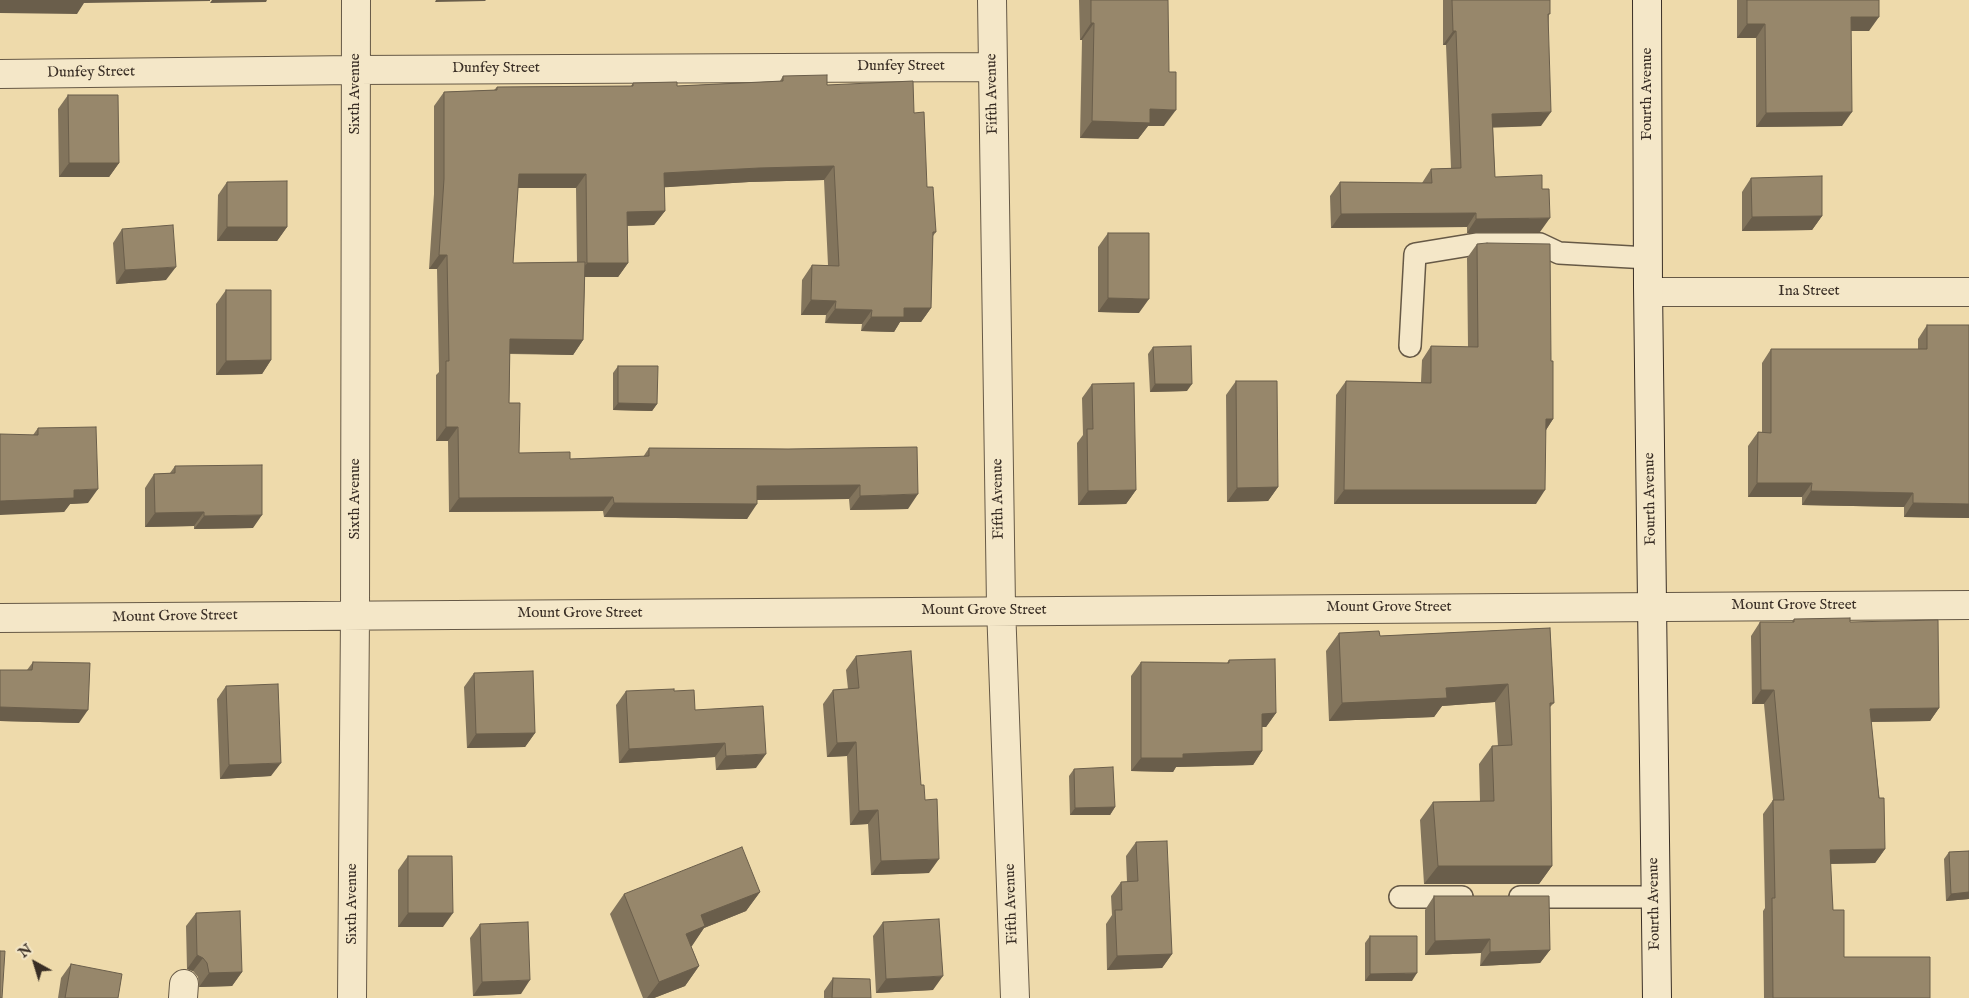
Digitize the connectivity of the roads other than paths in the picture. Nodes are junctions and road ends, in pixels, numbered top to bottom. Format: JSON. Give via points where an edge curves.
{"nodes":[{"id":1,"x":356,"y":0,"type":"edge"},
{"id":2,"x":992,"y":0,"type":"edge"},
{"id":3,"x":1647,"y":0,"type":"edge"},
{"id":4,"x":992,"y":67,"type":"junction"},
{"id":5,"x":356,"y":70,"type":"junction"},
{"id":6,"x":0,"y":74,"type":"edge"},
{"id":7,"x":1648,"y":258,"type":"junction"},
{"id":8,"x":1648,"y":292,"type":"junction"},
{"id":9,"x":1969,"y":292,"type":"edge"},
{"id":10,"x":1410,"y":346,"type":"dead end"},
{"id":11,"x":1969,"y":605,"type":"edge"},
{"id":12,"x":1652,"y":607,"type":"junction"},
{"id":13,"x":1002,"y":611,"type":"junction"},
{"id":14,"x":355,"y":615,"type":"junction"},
{"id":15,"x":0,"y":618,"type":"edge"},
{"id":16,"x":1655,"y":897,"type":"junction"},
{"id":17,"x":1400,"y":898,"type":"dead end"},
{"id":18,"x":352,"y":998,"type":"edge"},
{"id":19,"x":1015,"y":998,"type":"edge"},
{"id":20,"x":1657,"y":998,"type":"edge"}],
"edges":[{"from":1,"to":5,"type":"street","name":"Sixth Avenue"},
{"from":2,"to":4,"type":"street","name":"Fifth Avenue"},
{"from":3,"to":7,"type":"street","name":"Fourth Avenue"},
{"from":4,"to":5,"type":"street","name":"Dunfey Street"},
{"from":4,"to":13,"type":"street","name":"Fifth Avenue"},
{"from":5,"to":6,"type":"street","name":"Dunfey Street"},
{"from":5,"to":14,"type":"street","name":"Sixth Avenue"},
{"from":7,"to":8,"type":"street","name":"Fourth Avenue"},
{"from":7,"to":10,"type":"lane","via":[[1559,252],[1540,244],[1476,244],[1415,254]]},
{"from":8,"to":9,"type":"street","name":"Ina Street"},
{"from":8,"to":12,"type":"street","name":"Fourth Avenue"},
{"from":11,"to":12,"type":"street","name":"Mount Grove Street"},
{"from":12,"to":13,"type":"street","name":"Mount Grove Street"},
{"from":12,"to":16,"type":"street","name":"Fourth Avenue"},
{"from":13,"to":14,"type":"street","name":"Mount Grove Street"},
{"from":13,"to":19,"type":"street","name":"Fifth Avenue"},
{"from":14,"to":15,"type":"street","name":"Mount Grove Street"},
{"from":14,"to":18,"type":"street","name":"Sixth Avenue"},
{"from":16,"to":17,"type":"lane"},
{"from":16,"to":20,"type":"street","name":"Fourth Avenue"}]}
